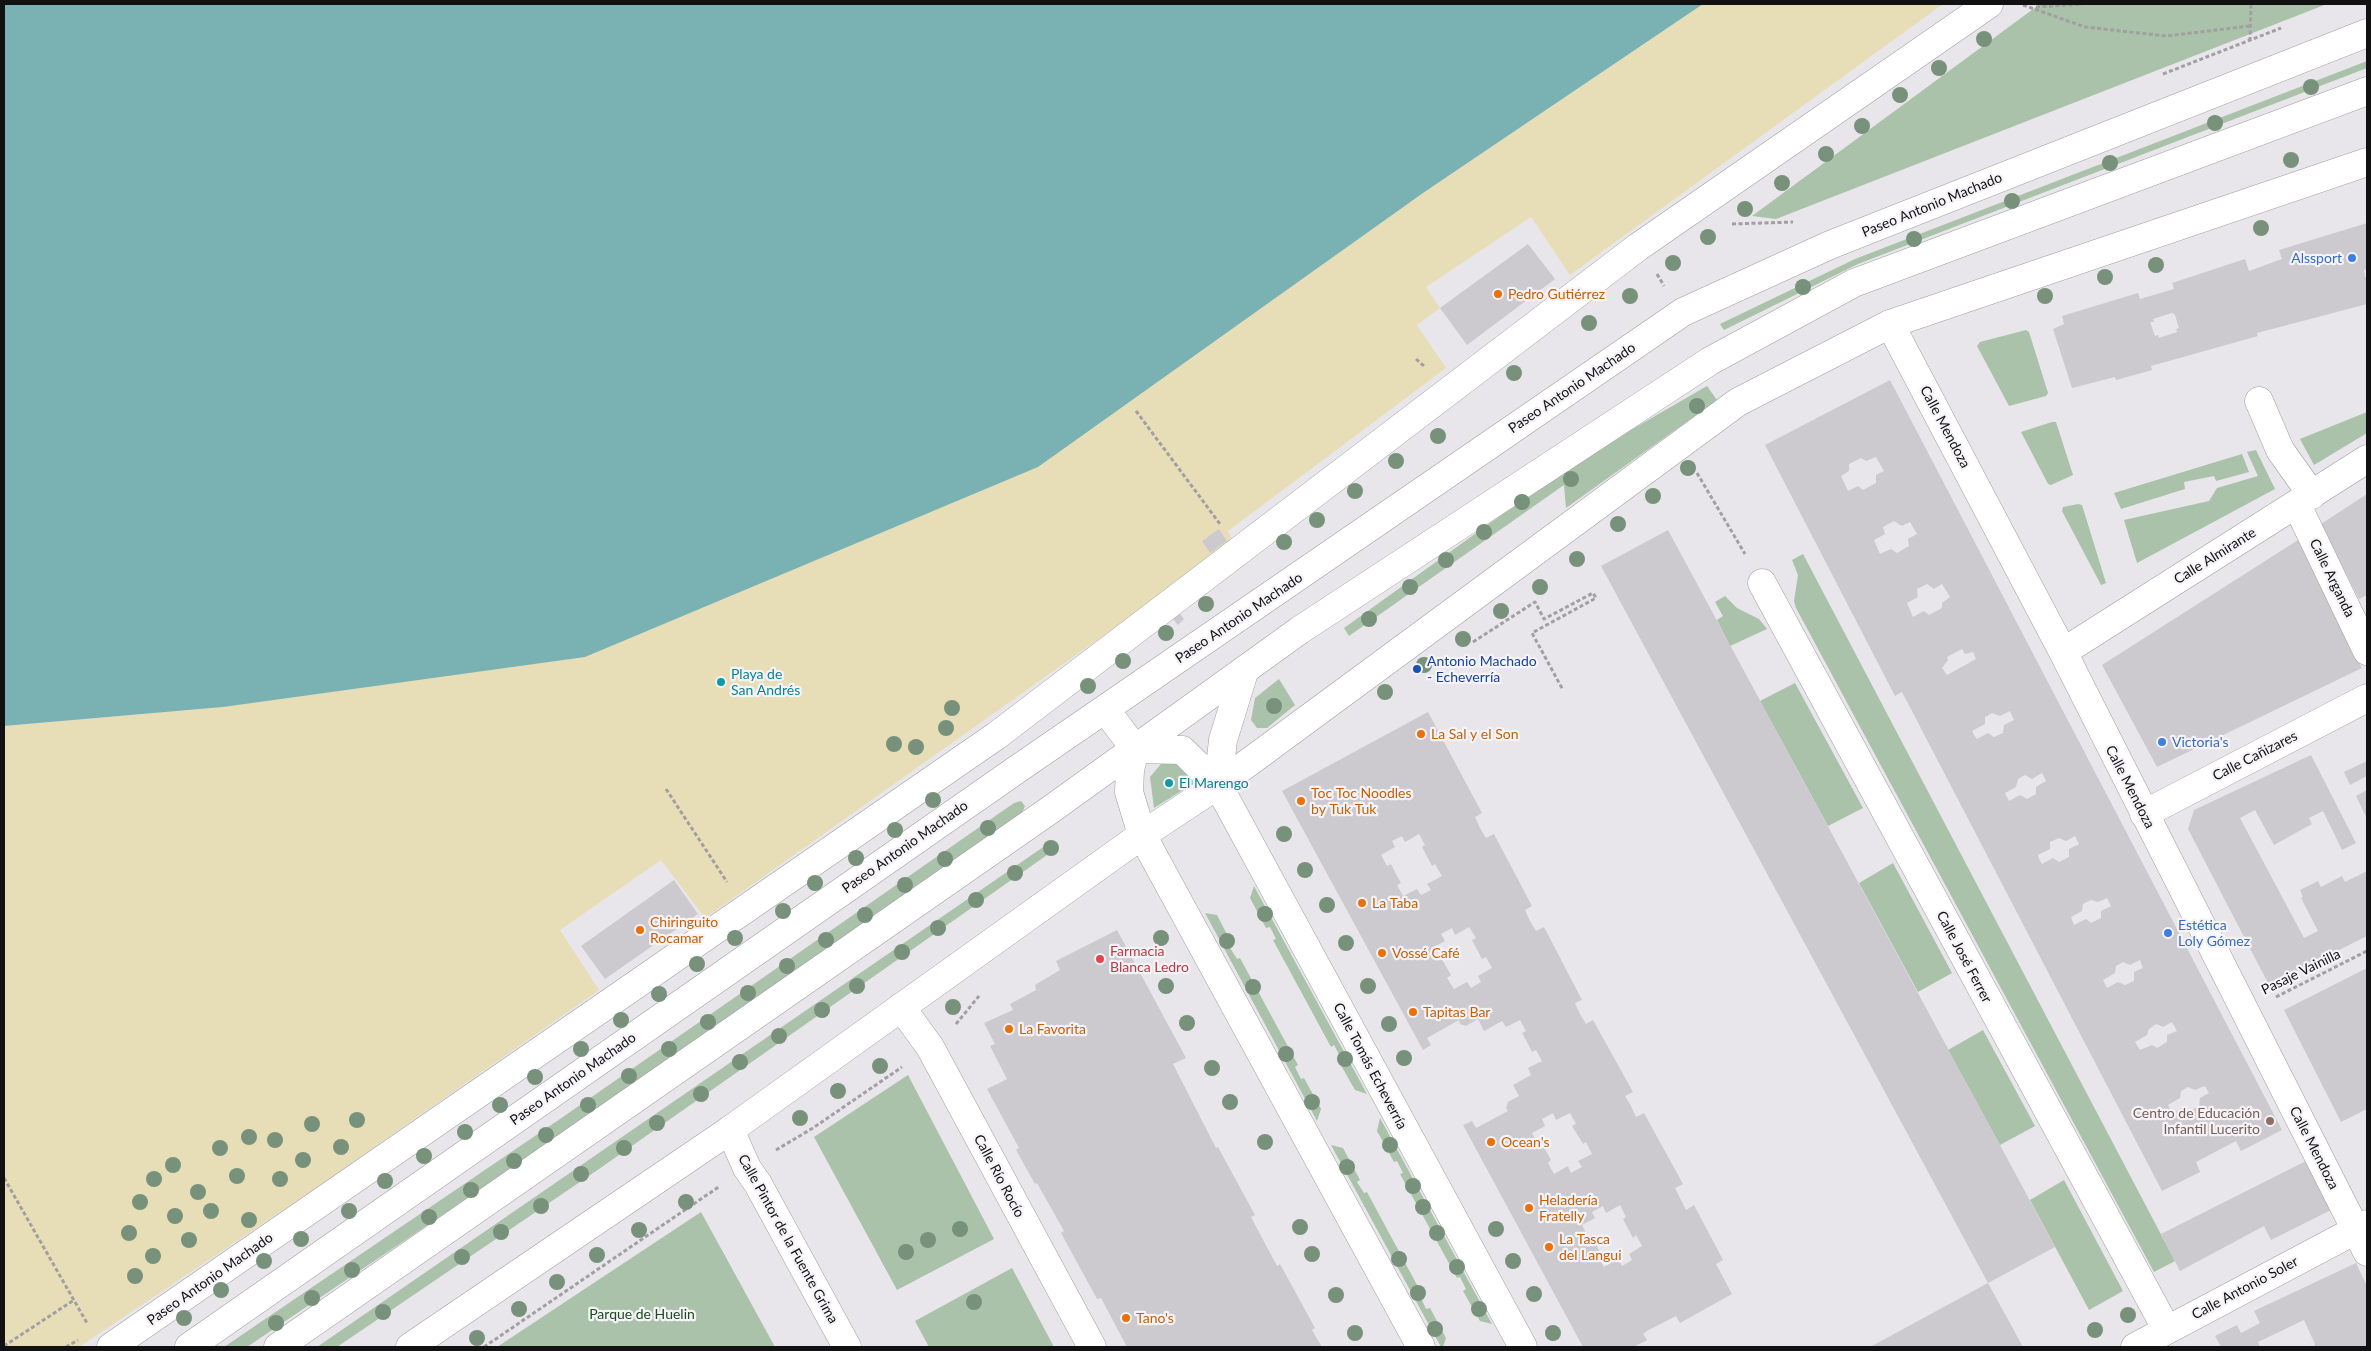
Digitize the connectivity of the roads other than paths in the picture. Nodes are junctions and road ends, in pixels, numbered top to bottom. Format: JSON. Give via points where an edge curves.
{"nodes":[{"id":1,"x":1989,"y":4,"type":"edge"},
{"id":2,"x":2367,"y":33,"type":"edge"},
{"id":3,"x":2367,"y":91,"type":"edge"},
{"id":4,"x":2367,"y":162,"type":"edge"},
{"id":5,"x":1890,"y":324,"type":"junction"},
{"id":6,"x":2259,"y":401,"type":"dead end"},
{"id":7,"x":2367,"y":460,"type":"edge"},
{"id":8,"x":2305,"y":500,"type":"junction"},
{"id":9,"x":1762,"y":583,"type":"dead end"},
{"id":10,"x":2367,"y":651,"type":"edge"},
{"id":11,"x":2063,"y":652,"type":"junction"},
{"id":12,"x":1244,"y":672,"type":"junction"},
{"id":13,"x":2367,"y":698,"type":"edge"},
{"id":14,"x":1105,"y":710,"type":"junction"},
{"id":15,"x":1135,"y":749,"type":"junction"},
{"id":16,"x":1218,"y":785,"type":"junction"},
{"id":17,"x":2144,"y":814,"type":"junction"},
{"id":18,"x":1142,"y":836,"type":"junction"},
{"id":19,"x":901,"y":1007,"type":"junction"},
{"id":20,"x":730,"y":1130,"type":"junction"},
{"id":21,"x":2363,"y":1236,"type":"edge"},
{"id":22,"x":2167,"y":1330,"type":"junction"},
{"id":23,"x":101,"y":1339,"type":"edge"},
{"id":24,"x":189,"y":1347,"type":"edge"},
{"id":25,"x":278,"y":1347,"type":"edge"},
{"id":26,"x":410,"y":1347,"type":"edge"},
{"id":27,"x":847,"y":1347,"type":"edge"},
{"id":28,"x":1092,"y":1347,"type":"edge"},
{"id":29,"x":1420,"y":1347,"type":"edge"},
{"id":30,"x":1522,"y":1347,"type":"edge"},
{"id":31,"x":2135,"y":1347,"type":"edge"}],
"edges":[{"from":1,"to":23,"type":"main road","name":"Paseo Antonio Machado","via":[[1638,247],[996,736]]},
{"from":2,"to":14,"type":"main road","name":"Paseo Antonio Machado","via":[[1830,245],[1683,312]]},
{"from":3,"to":12,"type":"main road","via":[[1854,284],[1710,361],[1300,630]]},
{"from":4,"to":5,"type":"main road"},
{"from":5,"to":11,"type":"main road","name":"Calle Mendoza"},
{"from":5,"to":16,"type":"main road","via":[[1738,402]]},
{"from":6,"to":8,"type":"main road","name":"Calle Arganda"},
{"from":7,"to":8,"type":"main road","name":"Calle Almirante"},
{"from":8,"to":10,"type":"main road","name":"Calle Arganda"},
{"from":8,"to":11,"type":"main road","name":"Calle Almirante"},
{"from":9,"to":22,"type":"main road","name":"Calle José Ferrer"},
{"from":11,"to":17,"type":"main road","name":"Calle Mendoza"},
{"from":12,"to":15,"type":"main road"},
{"from":12,"to":16,"type":"main road","via":[[1223,740]]},
{"from":13,"to":17,"type":"main road","name":"Calle Cañizares"},
{"from":14,"to":15,"type":"main road"},
{"from":14,"to":24,"type":"main road","name":"Paseo Antonio Machado"},
{"from":15,"to":16,"type":"main road","name":"Calle Tomás Echeverría","via":[[1182,750]]},
{"from":15,"to":18,"type":"main road","via":[[1129,792]]},
{"from":15,"to":25,"type":"main road"},
{"from":16,"to":18,"type":"main road"},
{"from":16,"to":30,"type":"main road","name":"Calle Tomás Echeverría"},
{"from":17,"to":21,"type":"main road","name":"Calle Mendoza"},
{"from":18,"to":19,"type":"main road"},
{"from":18,"to":29,"type":"main road"},
{"from":19,"to":20,"type":"main road"},
{"from":19,"to":28,"type":"main road","name":"Calle Río Rocío","via":[[930,1047]]},
{"from":20,"to":26,"type":"main road"},
{"from":20,"to":27,"type":"main road","name":"Calle Pintor de la Fuente Grima","via":[[747,1168]]},
{"from":21,"to":22,"type":"main road","name":"Calle Antonio Soler"},
{"from":22,"to":31,"type":"main road","name":"Calle Antonio Soler"}]}
